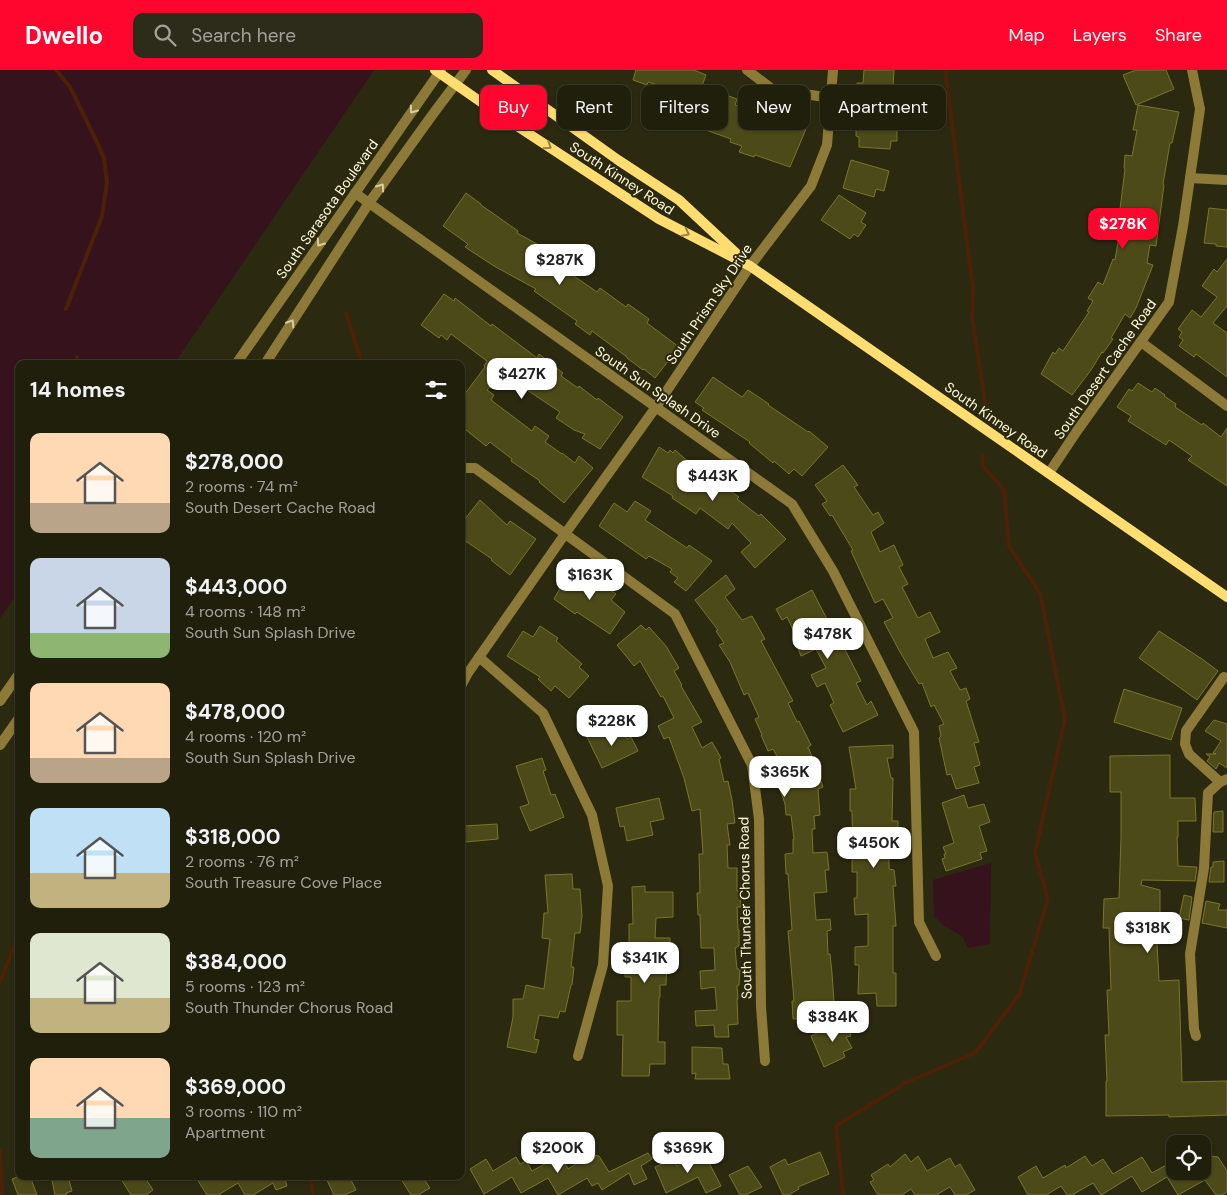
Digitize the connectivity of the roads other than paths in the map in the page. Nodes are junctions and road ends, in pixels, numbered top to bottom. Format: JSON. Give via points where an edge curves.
{"nodes":[{"id":1,"x":466,"y":70,"type":"edge"},
{"id":2,"x":492,"y":70,"type":"edge"},
{"id":3,"x":746,"y":70,"type":"edge"},
{"id":4,"x":833,"y":70,"type":"edge"},
{"id":5,"x":1192,"y":70,"type":"edge"},
{"id":6,"x":439,"y":71,"type":"edge"},
{"id":7,"x":455,"y":84,"type":"junction"},
{"id":8,"x":831,"y":85,"type":"edge"},
{"id":9,"x":820,"y":96,"type":"edge"},
{"id":10,"x":828,"y":130,"type":"edge"},
{"id":11,"x":1190,"y":178,"type":"junction"},
{"id":12,"x":1227,"y":180,"type":"edge"},
{"id":13,"x":355,"y":194,"type":"junction"},
{"id":14,"x":369,"y":203,"type":"junction"},
{"id":15,"x":750,"y":266,"type":"junction"},
{"id":16,"x":1141,"y":342,"type":"junction"},
{"id":17,"x":239,"y":360,"type":"edge"},
{"id":18,"x":268,"y":360,"type":"edge"},
{"id":19,"x":1227,"y":406,"type":"edge"},
{"id":20,"x":656,"y":407,"type":"junction"},
{"id":21,"x":465,"y":468,"type":"edge"},
{"id":22,"x":1048,"y":473,"type":"junction"},
{"id":23,"x":565,"y":534,"type":"junction"},
{"id":24,"x":1227,"y":597,"type":"edge"},
{"id":25,"x":479,"y":657,"type":"junction"},
{"id":26,"x":1224,"y":677,"type":"dead end"},
{"id":27,"x":465,"y":679,"type":"edge"},
{"id":28,"x":15,"y":680,"type":"edge"},
{"id":29,"x":0,"y":701,"type":"edge"},
{"id":30,"x":15,"y":724,"type":"edge"},
{"id":31,"x":0,"y":745,"type":"edge"},
{"id":32,"x":1223,"y":780,"type":"edge"},
{"id":33,"x":936,"y":956,"type":"dead end"},
{"id":34,"x":1196,"y":1036,"type":"dead end"},
{"id":35,"x":578,"y":1056,"type":"dead end"},
{"id":36,"x":765,"y":1061,"type":"dead end"}],
"edges":[{"from":1,"to":7,"type":"street"},
{"from":2,"to":15,"type":"main road","name":"South Kinney Road","via":[[679,200]]},
{"from":3,"to":9,"type":"street","via":[[772,88]]},
{"from":4,"to":8,"type":"street","name":"South Prism Sky Drive"},
{"from":5,"to":11,"type":"street","name":"South Desert Cache Road","via":[[1200,109]]},
{"from":6,"to":7,"type":"main road","name":"South Kinney Road"},
{"from":6,"to":13,"type":"street","name":"South Sarasota Boulevard","one_way":true},
{"from":14,"to":7,"type":"street","one_way":true},
{"from":7,"to":15,"type":"main road","name":"South Kinney Road","one_way":true,"via":[[659,220]]},
{"from":10,"to":15,"type":"street","name":"South Prism Sky Drive","via":[[827,145],[811,186]]},
{"from":11,"to":12,"type":"street"},
{"from":11,"to":16,"type":"street","name":"South Desert Cache Road","via":[[1169,302]]},
{"from":13,"to":14,"type":"street","name":"South Sun Splash Drive"},
{"from":13,"to":17,"type":"street","name":"South Sarasota Boulevard","one_way":true},
{"from":18,"to":14,"type":"street","one_way":true},
{"from":14,"to":20,"type":"street","name":"South Sun Splash Drive"},
{"from":15,"to":20,"type":"street","name":"South Prism Sky Drive"},
{"from":15,"to":22,"type":"main road","name":"South Kinney Road"},
{"from":16,"to":19,"type":"street"},
{"from":16,"to":22,"type":"street","name":"South Desert Cache Road"},
{"from":20,"to":23,"type":"street","name":"South Prism Sky Drive"},
{"from":20,"to":33,"type":"street","name":"South Sun Splash Drive","via":[[792,504],[833,571],[914,732],[919,922]]},
{"from":21,"to":23,"type":"street","name":"South Thunder Chorus Road","via":[[475,468]]},
{"from":22,"to":24,"type":"main road","name":"South Kinney Road"},
{"from":23,"to":25,"type":"street","name":"South Prism Sky Drive"},
{"from":23,"to":36,"type":"street","name":"South Thunder Chorus Road","via":[[675,614],[752,765],[759,819],[761,1007]]},
{"from":25,"to":27,"type":"street","name":"South Prism Sky Drive"},
{"from":25,"to":35,"type":"street","via":[[542,713],[592,815],[608,886],[603,965]]},
{"from":26,"to":32,"type":"street","via":[[1186,731],[1189,754]]},
{"from":28,"to":29,"type":"street"},
{"from":30,"to":31,"type":"street"},
{"from":32,"to":34,"type":"street","via":[[1208,793],[1204,868],[1190,954]]}]}
